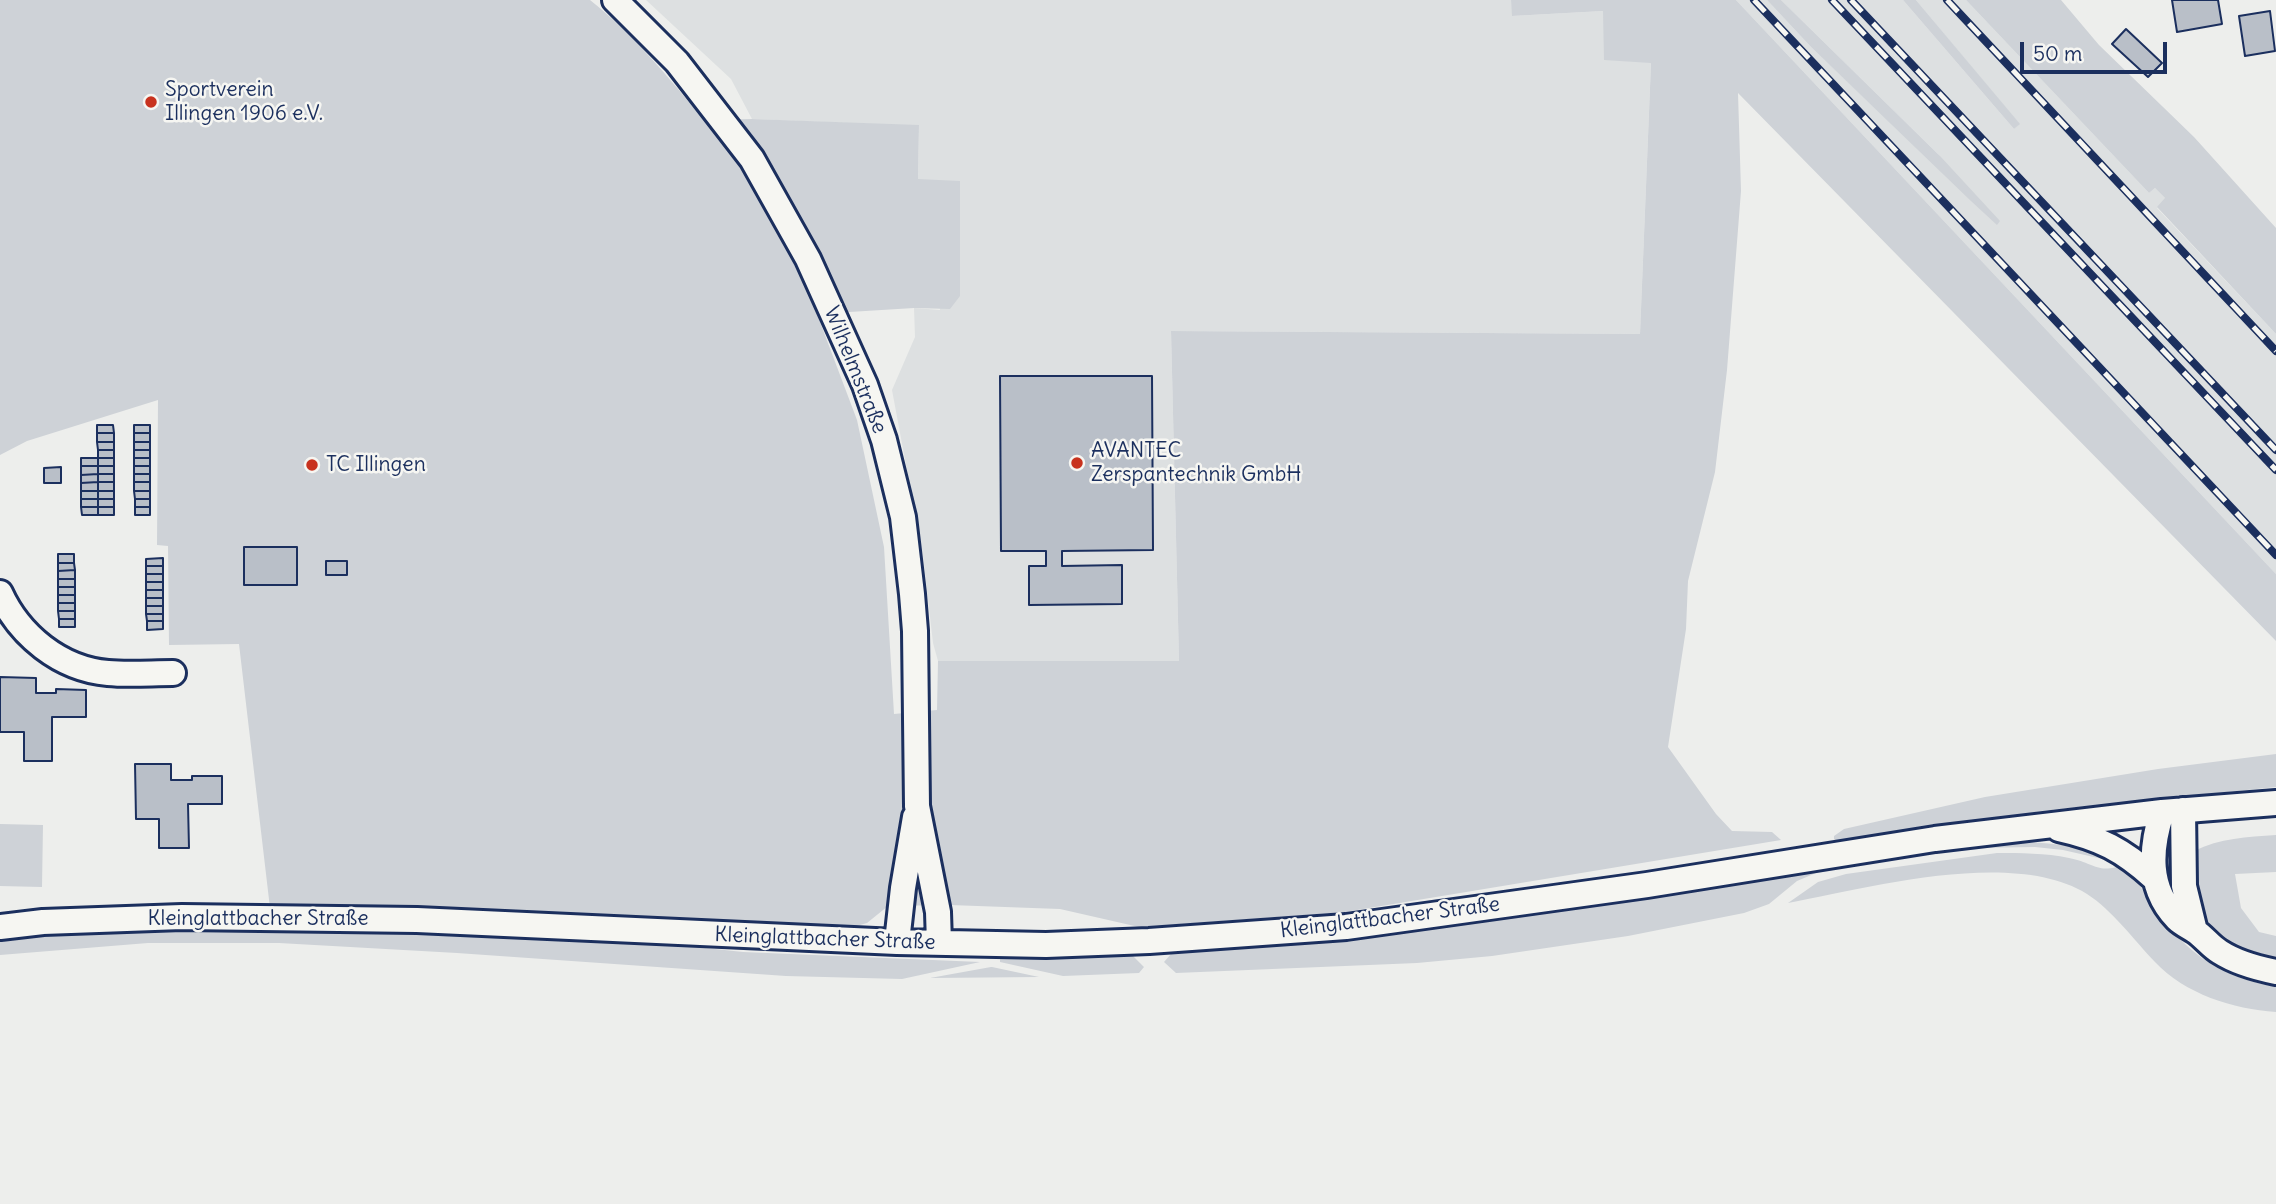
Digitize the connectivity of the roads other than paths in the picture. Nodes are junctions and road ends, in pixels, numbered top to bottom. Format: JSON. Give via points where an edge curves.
{"nodes":[{"id":1,"x":615,"y":0,"type":"edge"},
{"id":2,"x":0,"y":593,"type":"edge"},
{"id":3,"x":173,"y":673,"type":"dead end"},
{"id":4,"x":2276,"y":803,"type":"edge"},
{"id":5,"x":918,"y":806,"type":"junction"},
{"id":6,"x":2172,"y":811,"type":"junction"},
{"id":7,"x":2045,"y":825,"type":"junction"},
{"id":8,"x":2154,"y":878,"type":"junction"},
{"id":9,"x":0,"y":927,"type":"edge"},
{"id":10,"x":2195,"y":931,"type":"junction"},
{"id":11,"x":897,"y":942,"type":"junction"},
{"id":12,"x":939,"y":943,"type":"junction"},
{"id":13,"x":2276,"y":972,"type":"edge"}],
"edges":[{"from":1,"to":5,"type":"street","name":"Wilhelmstraße","via":[[677,62],[752,159],[808,259],[865,385],[903,517],[915,631]]},
{"from":2,"to":3,"type":"street","via":[[9,613],[35,642],[61,658],[107,673]]},
{"from":4,"to":6,"type":"street","name":"Kleinglattbacher Straße"},
{"from":5,"to":11,"type":"street","name":"Wilhelmstraße"},
{"from":5,"to":12,"type":"street","name":"Wilhelmstraße","via":[[938,912]]},
{"from":6,"to":7,"type":"street","name":"Kleinglattbacher Straße"},
{"from":6,"to":8,"type":"street","via":[[2154,845]]},
{"from":6,"to":10,"type":"street"},
{"from":7,"to":8,"type":"street","via":[[2115,847]]},
{"from":7,"to":12,"type":"street","name":"Kleinglattbacher Straße","via":[[1346,927],[1086,944]]},
{"from":8,"to":10,"type":"street","via":[[2170,910]]},
{"from":9,"to":11,"type":"street","name":"Kleinglattbacher Straße","via":[[182,917],[418,920]]},
{"from":10,"to":13,"type":"street","via":[[2219,952]]},
{"from":11,"to":12,"type":"street","name":"Kleinglattbacher Straße"}]}
